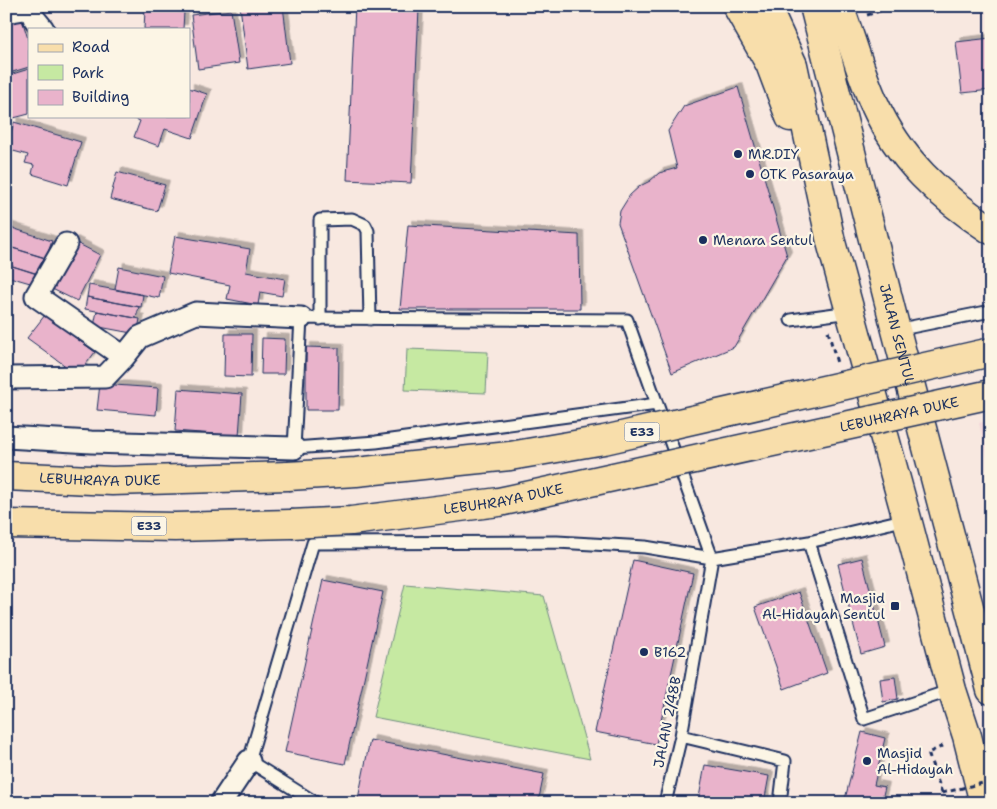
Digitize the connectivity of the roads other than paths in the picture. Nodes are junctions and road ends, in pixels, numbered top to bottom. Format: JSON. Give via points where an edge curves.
{"nodes":[{"id":1,"x":737,"y":6,"type":"edge"},
{"id":2,"x":766,"y":6,"type":"edge"},
{"id":3,"x":797,"y":6,"type":"edge"},
{"id":4,"x":814,"y":6,"type":"edge"},
{"id":5,"x":839,"y":6,"type":"edge"},
{"id":6,"x":30,"y":7,"type":"edge"},
{"id":7,"x":6,"y":12,"type":"edge"},
{"id":8,"x":42,"y":28,"type":"edge"},
{"id":9,"x":991,"y":230,"type":"edge"},
{"id":10,"x":831,"y":242,"type":"junction"},
{"id":11,"x":66,"y":244,"type":"dead end"},
{"id":12,"x":878,"y":258,"type":"junction"},
{"id":13,"x":991,"y":311,"type":"edge"},
{"id":14,"x":850,"y":312,"type":"junction"},
{"id":15,"x":311,"y":319,"type":"junction"},
{"id":16,"x":370,"y":319,"type":"junction"},
{"id":17,"x":791,"y":320,"type":"dead end"},
{"id":18,"x":896,"y":330,"type":"junction"},
{"id":19,"x":991,"y":352,"type":"edge"},
{"id":20,"x":124,"y":357,"type":"junction"},
{"id":21,"x":6,"y":378,"type":"edge"},
{"id":22,"x":991,"y":394,"type":"edge"},
{"id":23,"x":657,"y":404,"type":"junction"},
{"id":24,"x":6,"y":437,"type":"edge"},
{"id":25,"x":294,"y":448,"type":"junction"},
{"id":26,"x":6,"y":476,"type":"edge"},
{"id":27,"x":908,"y":519,"type":"junction"},
{"id":28,"x":6,"y":524,"type":"edge"},
{"id":29,"x":810,"y":542,"type":"junction"},
{"id":30,"x":712,"y":558,"type":"junction"},
{"id":31,"x":952,"y":690,"type":"junction"},
{"id":32,"x":991,"y":690,"type":"edge"},
{"id":33,"x":681,"y":736,"type":"junction"},
{"id":34,"x":249,"y":761,"type":"junction"},
{"id":35,"x":221,"y":803,"type":"edge"},
{"id":36,"x":316,"y":803,"type":"edge"},
{"id":37,"x":665,"y":803,"type":"edge"},
{"id":38,"x":780,"y":803,"type":"edge"},
{"id":39,"x":984,"y":803,"type":"edge"}],
"edges":[{"from":1,"to":10,"type":"main road","via":[[770,64]]},
{"from":2,"to":10,"type":"main road","via":[[793,65]]},
{"from":3,"to":12,"type":"main road"},
{"from":4,"to":12,"type":"main road","name":"JALAN SENTUL"},
{"from":5,"to":9,"type":"main road","via":[[874,103],[894,138],[940,194]]},
{"from":6,"to":7,"type":"street"},
{"from":6,"to":8,"type":"street"},
{"from":10,"to":14,"type":"main road"},
{"from":11,"to":20,"type":"street","via":[[36,296]]},
{"from":12,"to":18,"type":"main road","name":"JALAN SENTUL"},
{"from":13,"to":18,"type":"lane"},
{"from":14,"to":17,"type":"lane"},
{"from":14,"to":27,"type":"main road"},
{"from":15,"to":16,"type":"lane"},
{"from":15,"to":16,"type":"lane","via":[[320,220],[352,219],[365,225],[368,231]]},
{"from":15,"to":20,"type":"street","via":[[196,313],[140,337]]},
{"from":15,"to":25,"type":"lane"},
{"from":16,"to":23,"type":"lane","via":[[627,320]]},
{"from":18,"to":32,"type":"main road","name":"JALAN SENTUL"},
{"from":19,"to":26,"type":"main road","name":"LEBUHRAYA DUKE","number":"E33","bridge":true,"via":[[604,440],[486,458],[288,476],[112,481]]},
{"from":20,"to":21,"type":"street","via":[[105,377]]},
{"from":22,"to":28,"type":"main road","name":"LEBUHRAYA DUKE","number":"E33","bridge":true,"via":[[499,502],[351,521],[291,524],[175,527]]},
{"from":23,"to":25,"type":"lane","via":[[376,442]]},
{"from":23,"to":30,"type":"lane"},
{"from":24,"to":25,"type":"street"},
{"from":27,"to":29,"type":"lane"},
{"from":27,"to":31,"type":"main road"},
{"from":29,"to":30,"type":"lane"},
{"from":29,"to":31,"type":"lane","via":[[864,719]]},
{"from":30,"to":33,"type":"lane","name":"JALAN 2/48B"},
{"from":30,"to":34,"type":"lane","via":[[645,547],[557,542],[313,543]]},
{"from":31,"to":39,"type":"main road","via":[[968,736]]},
{"from":33,"to":37,"type":"lane","name":"JALAN 2/48B"},
{"from":33,"to":38,"type":"lane","via":[[785,761]]},
{"from":34,"to":35,"type":"street"},
{"from":34,"to":36,"type":"lane"}]}
